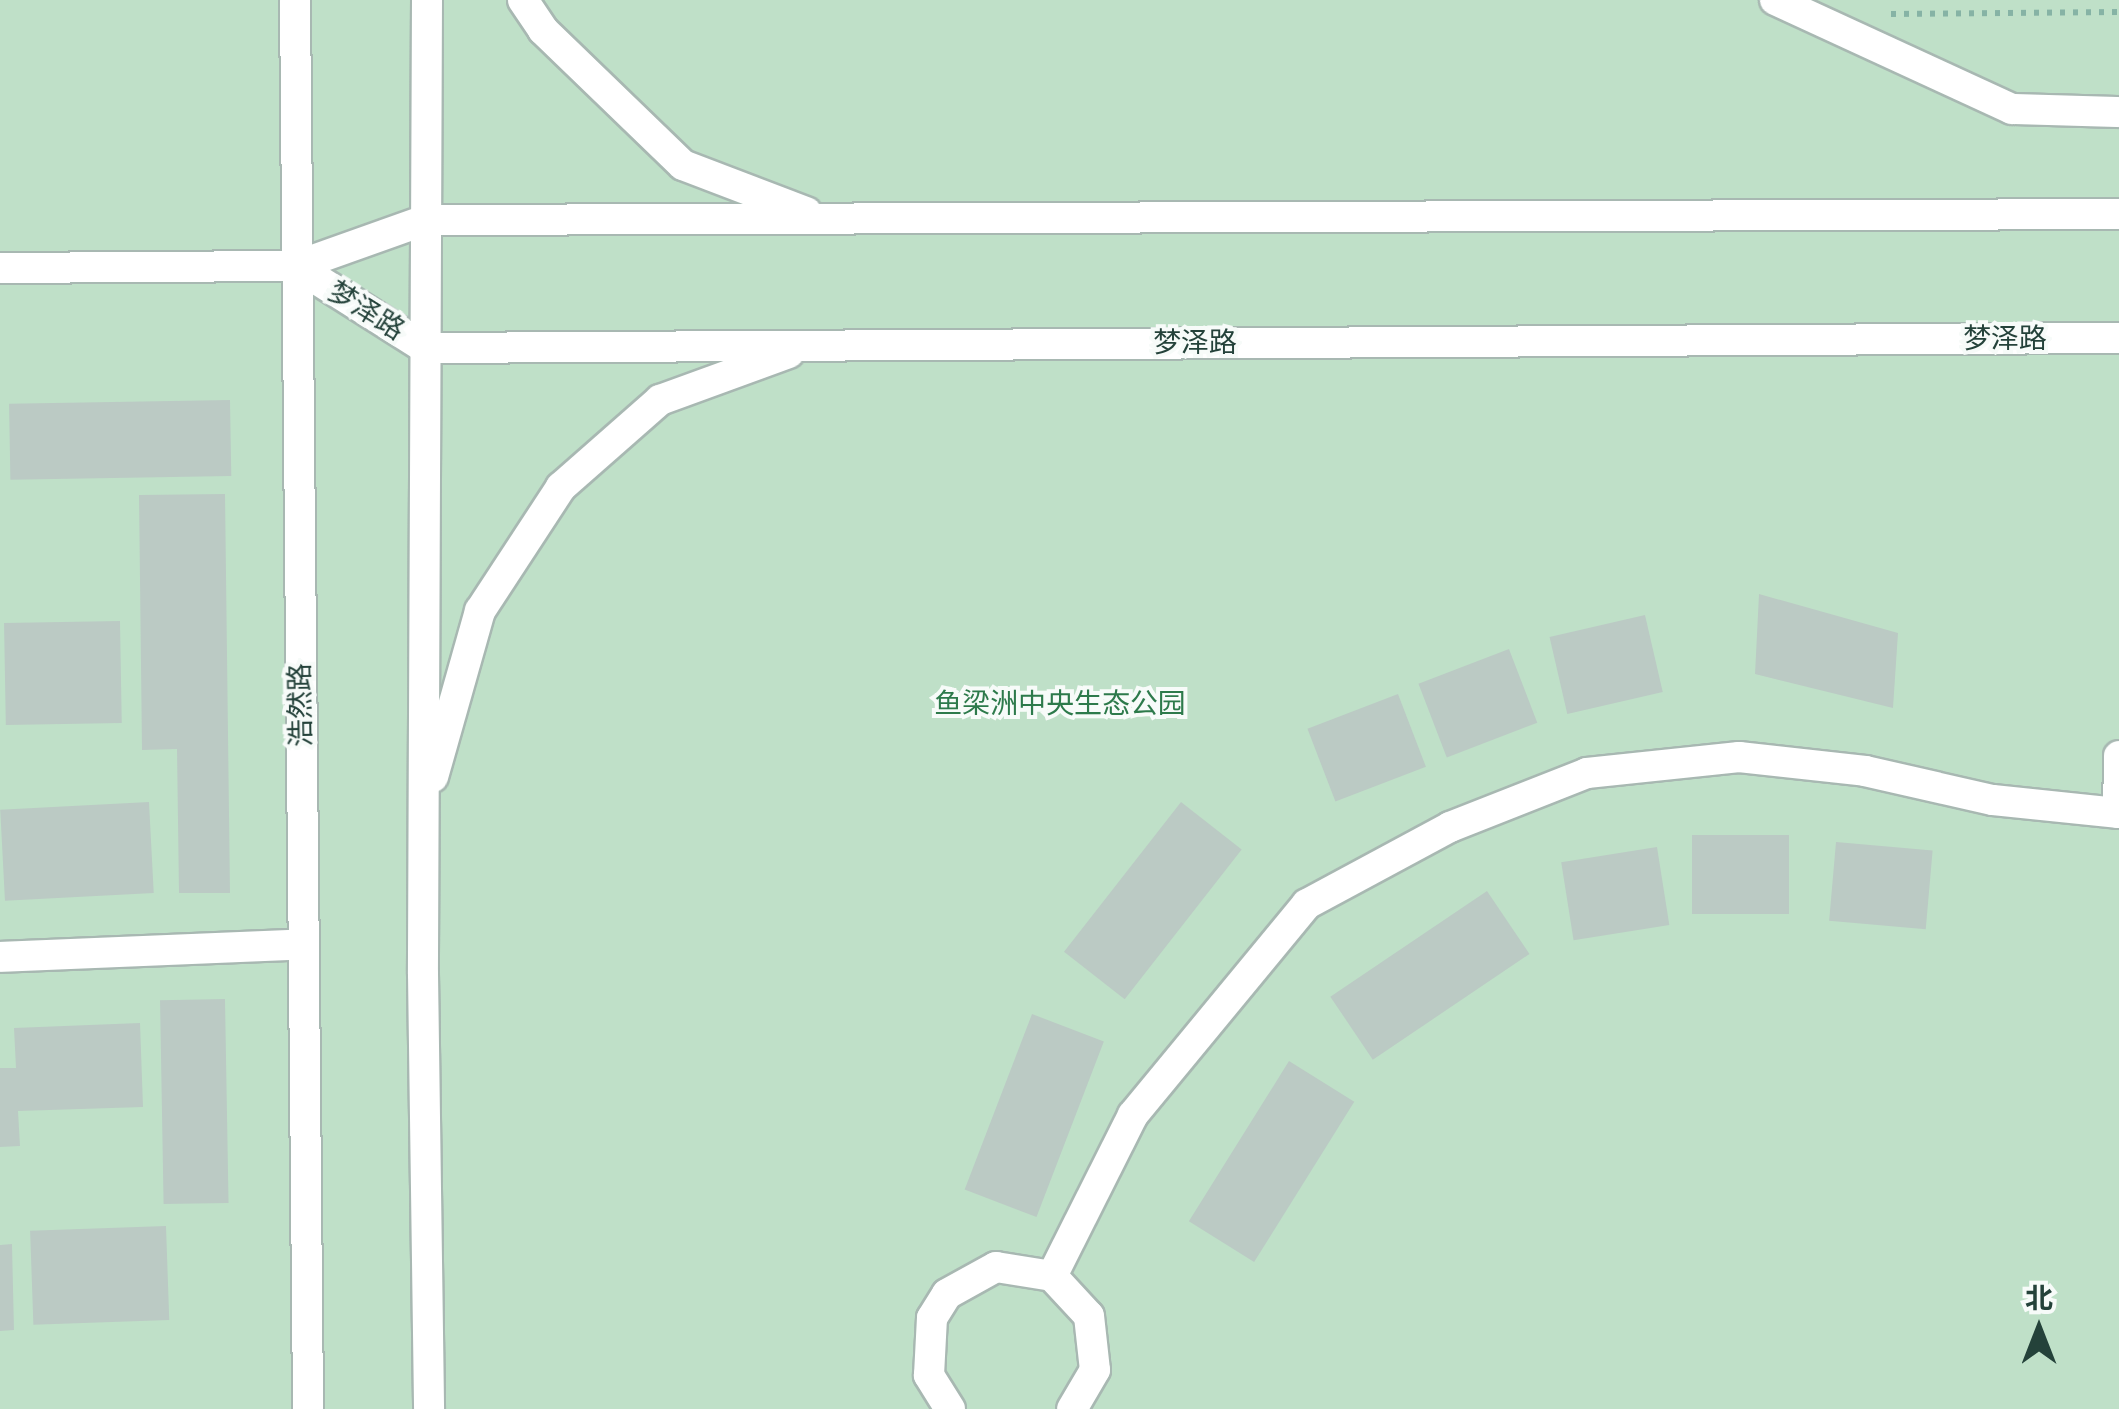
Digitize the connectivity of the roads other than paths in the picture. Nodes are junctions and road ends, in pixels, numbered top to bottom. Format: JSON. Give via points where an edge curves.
{"nodes":[{"id":1,"x":295,"y":0,"type":"edge"},
{"id":2,"x":427,"y":0,"type":"edge"},
{"id":3,"x":522,"y":0,"type":"edge"},
{"id":4,"x":1775,"y":0,"type":"edge"},
{"id":5,"x":2119,"y":112,"type":"edge"},
{"id":6,"x":2119,"y":214,"type":"edge"},
{"id":7,"x":823,"y":218,"type":"junction"},
{"id":8,"x":425,"y":220,"type":"junction"},
{"id":9,"x":296,"y":266,"type":"junction"},
{"id":10,"x":0,"y":268,"type":"edge"},
{"id":11,"x":2119,"y":338,"type":"edge"},
{"id":12,"x":810,"y":346,"type":"junction"},
{"id":13,"x":425,"y":348,"type":"junction"},
{"id":14,"x":2119,"y":756,"type":"edge"},
{"id":15,"x":423,"y":813,"type":"junction"},
{"id":16,"x":2118,"y":813,"type":"edge"},
{"id":17,"x":304,"y":944,"type":"junction"},
{"id":18,"x":0,"y":958,"type":"edge"},
{"id":19,"x":1052,"y":1276,"type":"junction"},
{"id":20,"x":308,"y":1409,"type":"edge"},
{"id":21,"x":429,"y":1409,"type":"edge"},
{"id":22,"x":950,"y":1409,"type":"edge"},
{"id":23,"x":1072,"y":1409,"type":"edge"}],
"edges":[{"from":1,"to":9,"type":"street","name":"浩然路"},
{"from":2,"to":8,"type":"street"},
{"from":3,"to":7,"type":"street","via":[[543,30],[683,165]]},
{"from":4,"to":5,"type":"street","via":[[2012,109]]},
{"from":6,"to":7,"type":"street","name":"梦泽路"},
{"from":7,"to":8,"type":"street","name":"梦泽路"},
{"from":8,"to":9,"type":"street","name":"梦泽路"},
{"from":8,"to":13,"type":"street"},
{"from":9,"to":10,"type":"street","name":"梦泽路"},
{"from":9,"to":13,"type":"street","name":"梦泽路"},
{"from":9,"to":17,"type":"street","name":"浩然路"},
{"from":11,"to":12,"type":"street","name":"梦泽路"},
{"from":12,"to":13,"type":"street","name":"梦泽路"},
{"from":12,"to":15,"type":"street","via":[[660,400],[561,487],[480,612]]},
{"from":13,"to":15,"type":"street"},
{"from":14,"to":16,"type":"street"},
{"from":15,"to":21,"type":"street"},
{"from":16,"to":19,"type":"street","via":[[1992,800],[1865,771],[1739,757],[1587,773],[1450,826],[1307,904],[1133,1115]]},
{"from":17,"to":18,"type":"street"},
{"from":17,"to":20,"type":"street","name":"浩然路"},
{"from":19,"to":22,"type":"street","via":[[996,1267],[947,1294],[926,1346],[929,1375]]},
{"from":19,"to":23,"type":"street","via":[[1074,1292],[1096,1342],[1094,1370]]}]}
